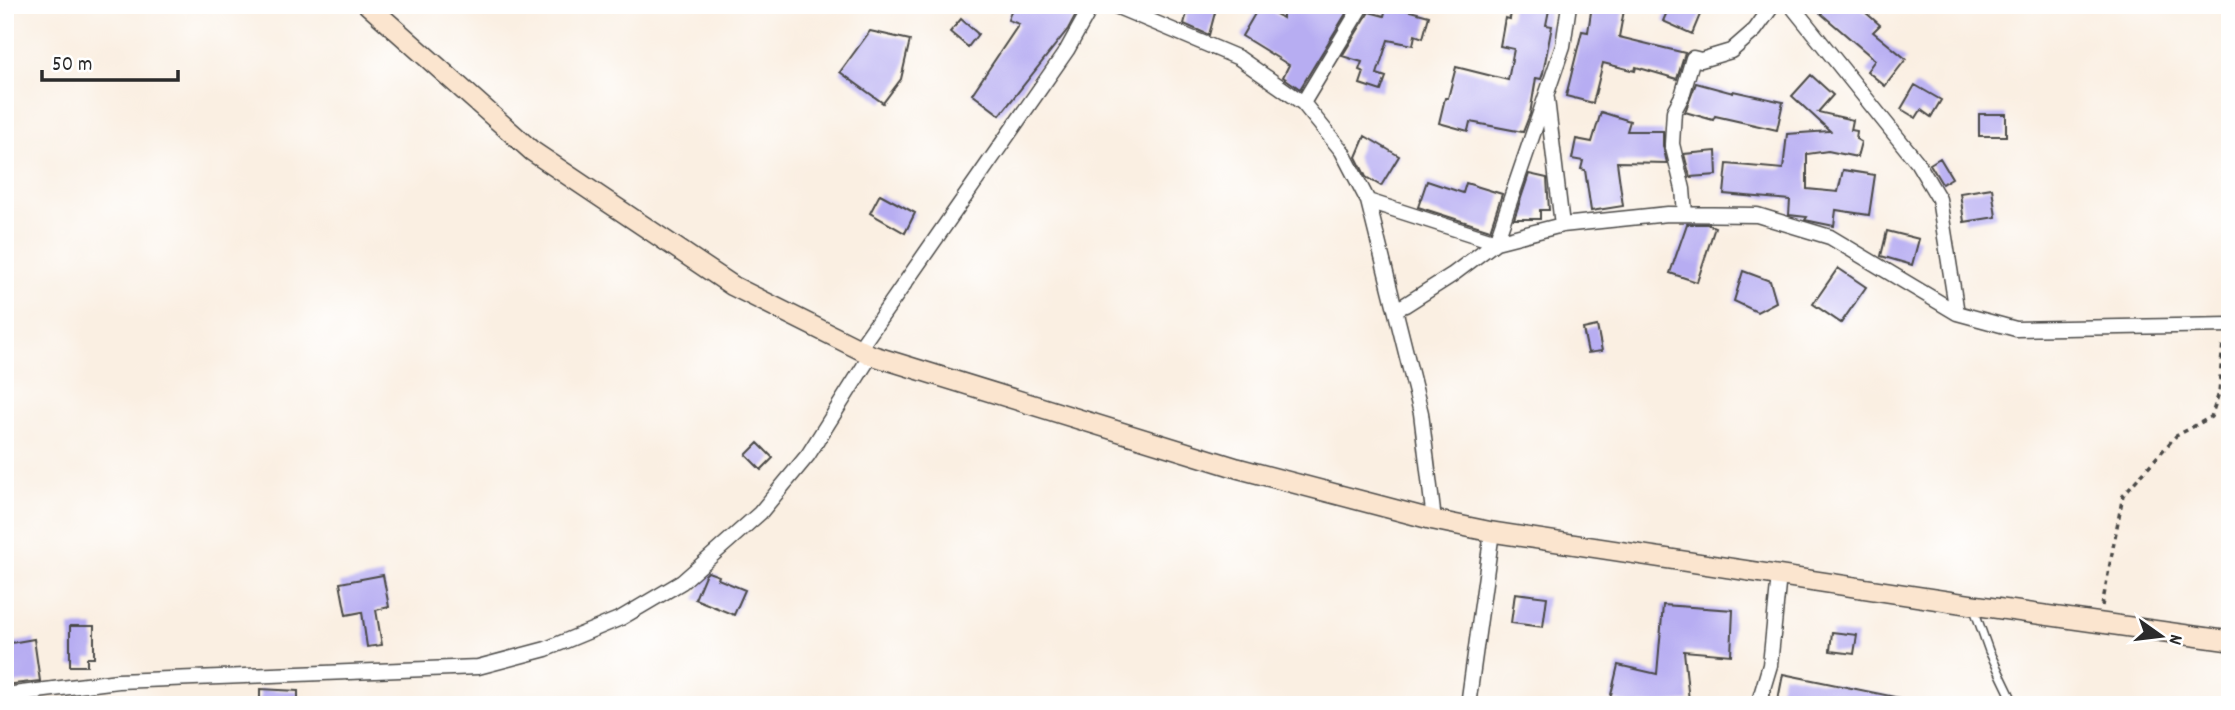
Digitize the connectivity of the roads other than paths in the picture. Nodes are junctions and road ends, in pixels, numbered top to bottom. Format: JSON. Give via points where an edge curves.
{"nodes":[{"id":1,"x":368,"y":5,"type":"edge"},
{"id":2,"x":1092,"y":5,"type":"edge"},
{"id":3,"x":1113,"y":5,"type":"edge"},
{"id":4,"x":1362,"y":5,"type":"edge"},
{"id":5,"x":1569,"y":5,"type":"edge"},
{"id":6,"x":1773,"y":5,"type":"edge"},
{"id":7,"x":1791,"y":5,"type":"edge"},
{"id":8,"x":1546,"y":94,"type":"junction"},
{"id":9,"x":1303,"y":103,"type":"junction"},
{"id":10,"x":1368,"y":201,"type":"junction"},
{"id":11,"x":1685,"y":214,"type":"junction"},
{"id":12,"x":1562,"y":225,"type":"junction"},
{"id":13,"x":1496,"y":242,"type":"junction"},
{"id":14,"x":1395,"y":309,"type":"junction"},
{"id":15,"x":1957,"y":313,"type":"junction"},
{"id":16,"x":2227,"y":325,"type":"edge"},
{"id":17,"x":865,"y":352,"type":"junction"},
{"id":18,"x":1434,"y":520,"type":"junction"},
{"id":19,"x":1492,"y":531,"type":"junction"},
{"id":20,"x":1779,"y":575,"type":"junction"},
{"id":21,"x":1973,"y":605,"type":"junction"},
{"id":22,"x":2230,"y":641,"type":"edge"},
{"id":23,"x":5,"y":695,"type":"edge"},
{"id":24,"x":1468,"y":705,"type":"edge"},
{"id":25,"x":1758,"y":705,"type":"edge"},
{"id":26,"x":2015,"y":705,"type":"edge"}],
"edges":[{"from":1,"to":17,"type":"main road","via":[[532,152],[733,286]]},
{"from":2,"to":17,"type":"street","via":[[1068,50]]},
{"from":3,"to":9,"type":"street","via":[[1239,58]]},
{"from":4,"to":9,"type":"street"},
{"from":5,"to":8,"type":"street","via":[[1563,46]]},
{"from":6,"to":11,"type":"street","via":[[1755,30],[1731,51],[1693,58],[1674,111],[1672,144]]},
{"from":7,"to":15,"type":"street","via":[[1917,162],[1939,200]]},
{"from":8,"to":12,"type":"street"},
{"from":8,"to":13,"type":"street"},
{"from":9,"to":10,"type":"street","via":[[1342,151]]},
{"from":10,"to":13,"type":"street"},
{"from":10,"to":14,"type":"street"},
{"from":11,"to":12,"type":"street"},
{"from":11,"to":15,"type":"street","via":[[1757,215],[1830,237]]},
{"from":12,"to":13,"type":"street"},
{"from":13,"to":14,"type":"street"},
{"from":14,"to":18,"type":"street","via":[[1421,413]]},
{"from":15,"to":16,"type":"street","via":[[2016,328]]},
{"from":17,"to":18,"type":"main road","via":[[1237,468]]},
{"from":17,"to":23,"type":"street","via":[[808,456],[750,522],[682,583],[621,618],[546,649],[478,667],[118,681]]},
{"from":18,"to":19,"type":"main road"},
{"from":19,"to":20,"type":"main road"},
{"from":19,"to":24,"type":"street"},
{"from":20,"to":21,"type":"main road"},
{"from":20,"to":25,"type":"street","via":[[1770,665]]},
{"from":21,"to":22,"type":"main road"},
{"from":21,"to":26,"type":"lane"}]}
